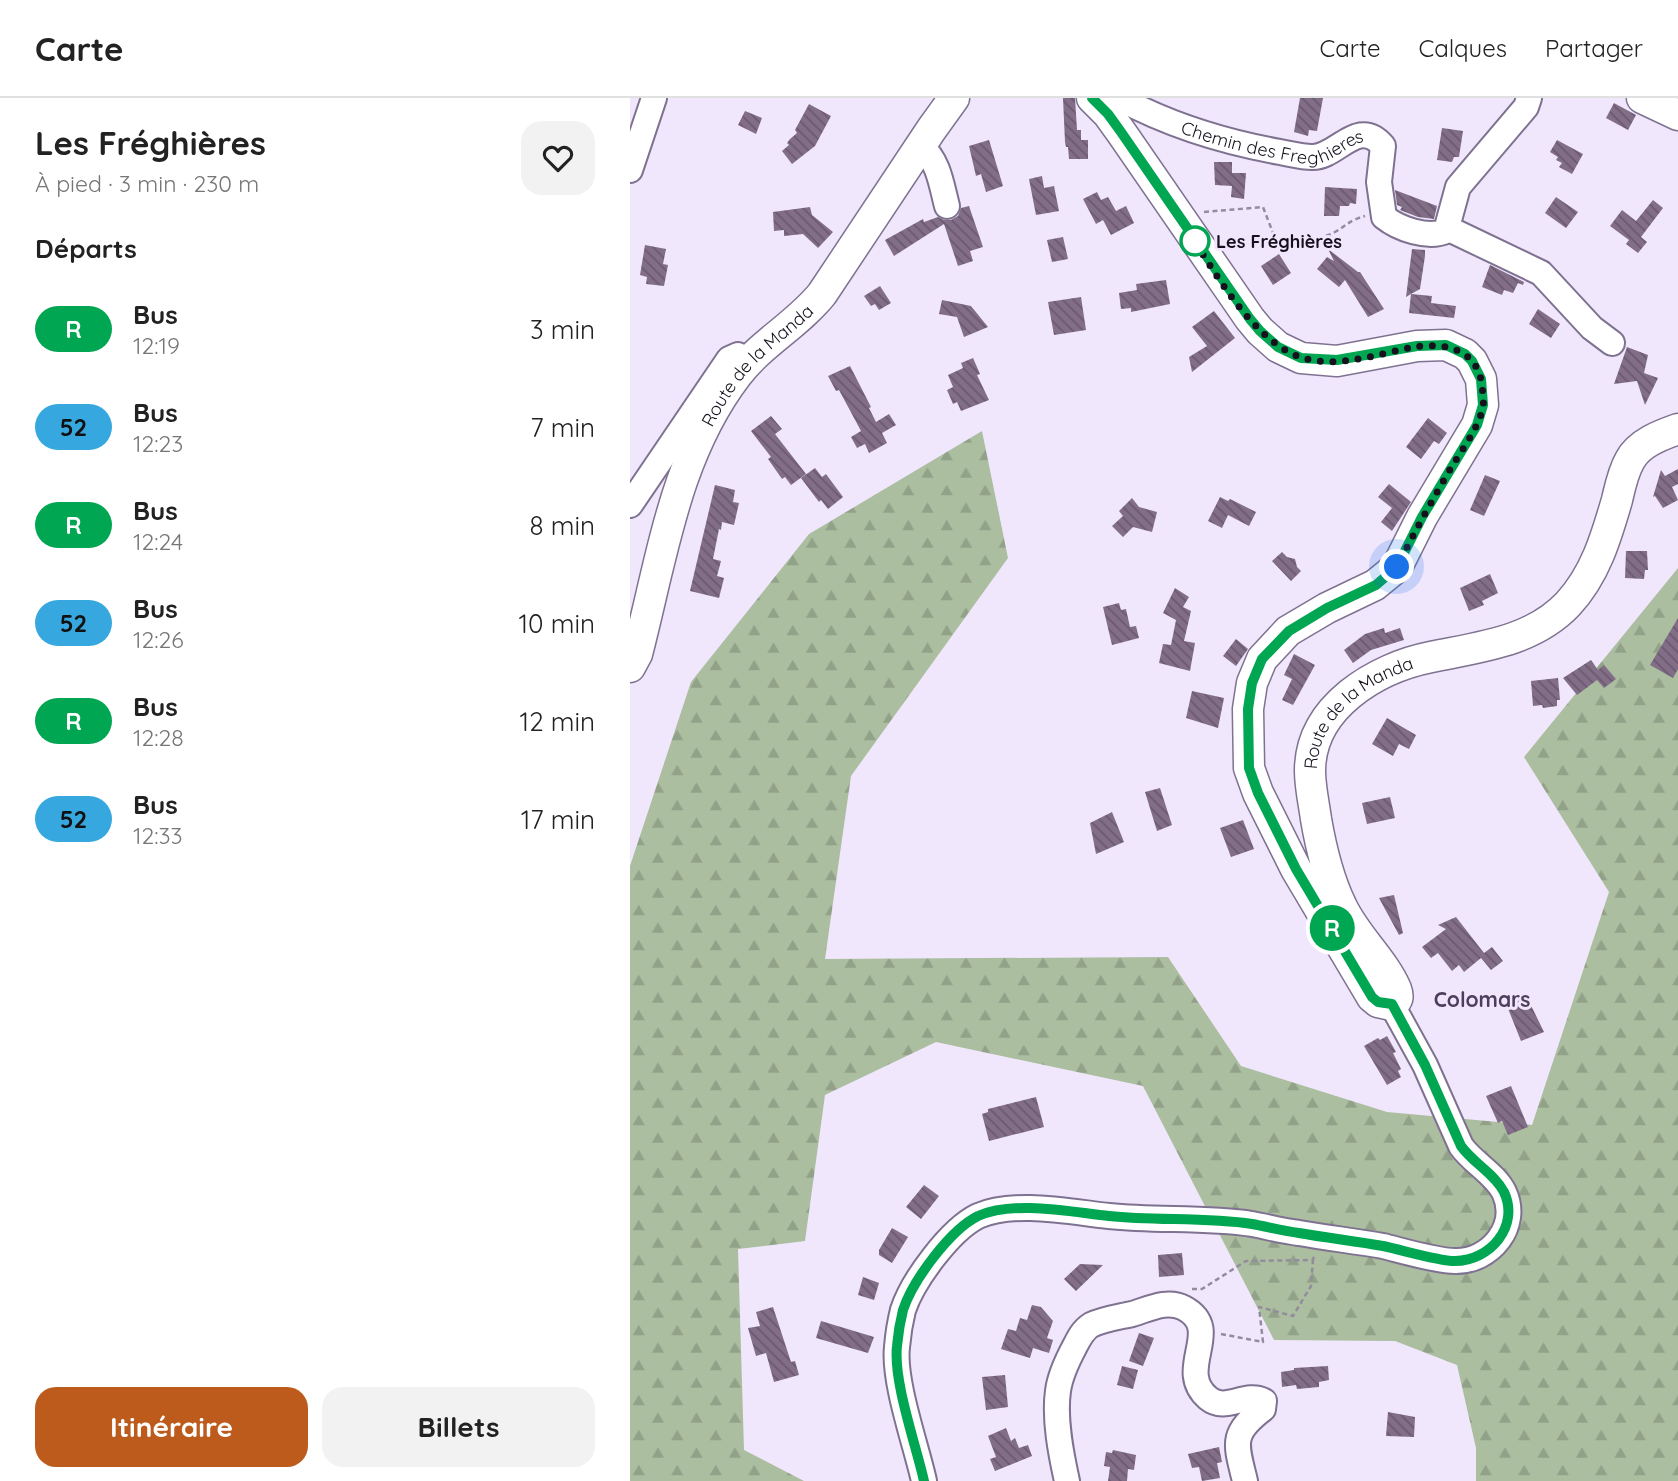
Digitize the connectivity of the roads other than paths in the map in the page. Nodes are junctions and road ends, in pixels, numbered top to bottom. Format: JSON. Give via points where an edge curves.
{"nodes":[{"id":1,"x":654,"y":98,"type":"edge"},
{"id":2,"x":954,"y":98,"type":"edge"},
{"id":3,"x":1530,"y":98,"type":"edge"},
{"id":4,"x":1642,"y":98,"type":"edge"},
{"id":5,"x":1105,"y":99,"type":"edge"},
{"id":6,"x":1678,"y":115,"type":"edge"},
{"id":7,"x":921,"y":146,"type":"junction"},
{"id":8,"x":630,"y":170,"type":"edge"},
{"id":9,"x":947,"y":206,"type":"dead end"},
{"id":10,"x":1447,"y":228,"type":"junction"},
{"id":11,"x":1612,"y":343,"type":"dead end"},
{"id":12,"x":748,"y":361,"type":"junction"},
{"id":13,"x":1678,"y":429,"type":"edge"},
{"id":14,"x":630,"y":505,"type":"edge"},
{"id":15,"x":630,"y":667,"type":"edge"},
{"id":16,"x":1392,"y":1004,"type":"junction"},
{"id":17,"x":924,"y":1481,"type":"edge"},
{"id":18,"x":1067,"y":1481,"type":"edge"},
{"id":19,"x":1245,"y":1481,"type":"edge"}],
"edges":[{"from":1,"to":8,"type":"street"},
{"from":2,"to":7,"type":"main road","name":"Route de la Manda"},
{"from":3,"to":10,"type":"street","via":[[1458,187]]},
{"from":4,"to":6,"type":"main road"},
{"from":5,"to":10,"type":"street","name":"Chemin des Freghieres","via":[[1212,137],[1315,158],[1362,135],[1373,137],[1383,146],[1378,182],[1384,217],[1424,233],[1437,235]]},
{"from":5,"to":16,"type":"main road","via":[[1108,114],[1250,319],[1278,347],[1301,358],[1337,360],[1446,345],[1465,354],[1481,379],[1483,405],[1477,425],[1397,567],[1376,585],[1281,637],[1256,672],[1248,709],[1249,768],[1278,834],[1372,997]]},
{"from":7,"to":9,"type":"street","via":[[932,155]]},
{"from":7,"to":12,"type":"main road","name":"Route de la Manda","via":[[810,309]]},
{"from":10,"to":11,"type":"street","via":[[1541,273]]},
{"from":12,"to":14,"type":"street","via":[[738,355],[729,359]]},
{"from":12,"to":15,"type":"main road","name":"Route de la Manda","via":[[713,413],[687,466]]},
{"from":13,"to":16,"type":"main road","name":"Route de la Manda","via":[[1643,445],[1630,458],[1595,565],[1562,610],[1544,624],[1505,641],[1397,665],[1349,695],[1325,721],[1314,745],[1310,771],[1318,832],[1342,907],[1396,989],[1398,999]]},
{"from":16,"to":17,"type":"street","via":[[1461,1146],[1504,1193],[1508,1213],[1494,1247],[1477,1258],[1455,1262],[1251,1224],[1018,1208],[992,1212],[951,1238],[903,1310],[896,1350],[898,1377]]},
{"from":18,"to":19,"type":"street","via":[[1058,1391],[1067,1360],[1085,1330],[1108,1319],[1167,1304],[1182,1307],[1197,1321],[1202,1340],[1194,1371],[1206,1396],[1222,1405],[1253,1398],[1264,1401],[1264,1409],[1245,1423],[1240,1433],[1238,1450]]}]}
